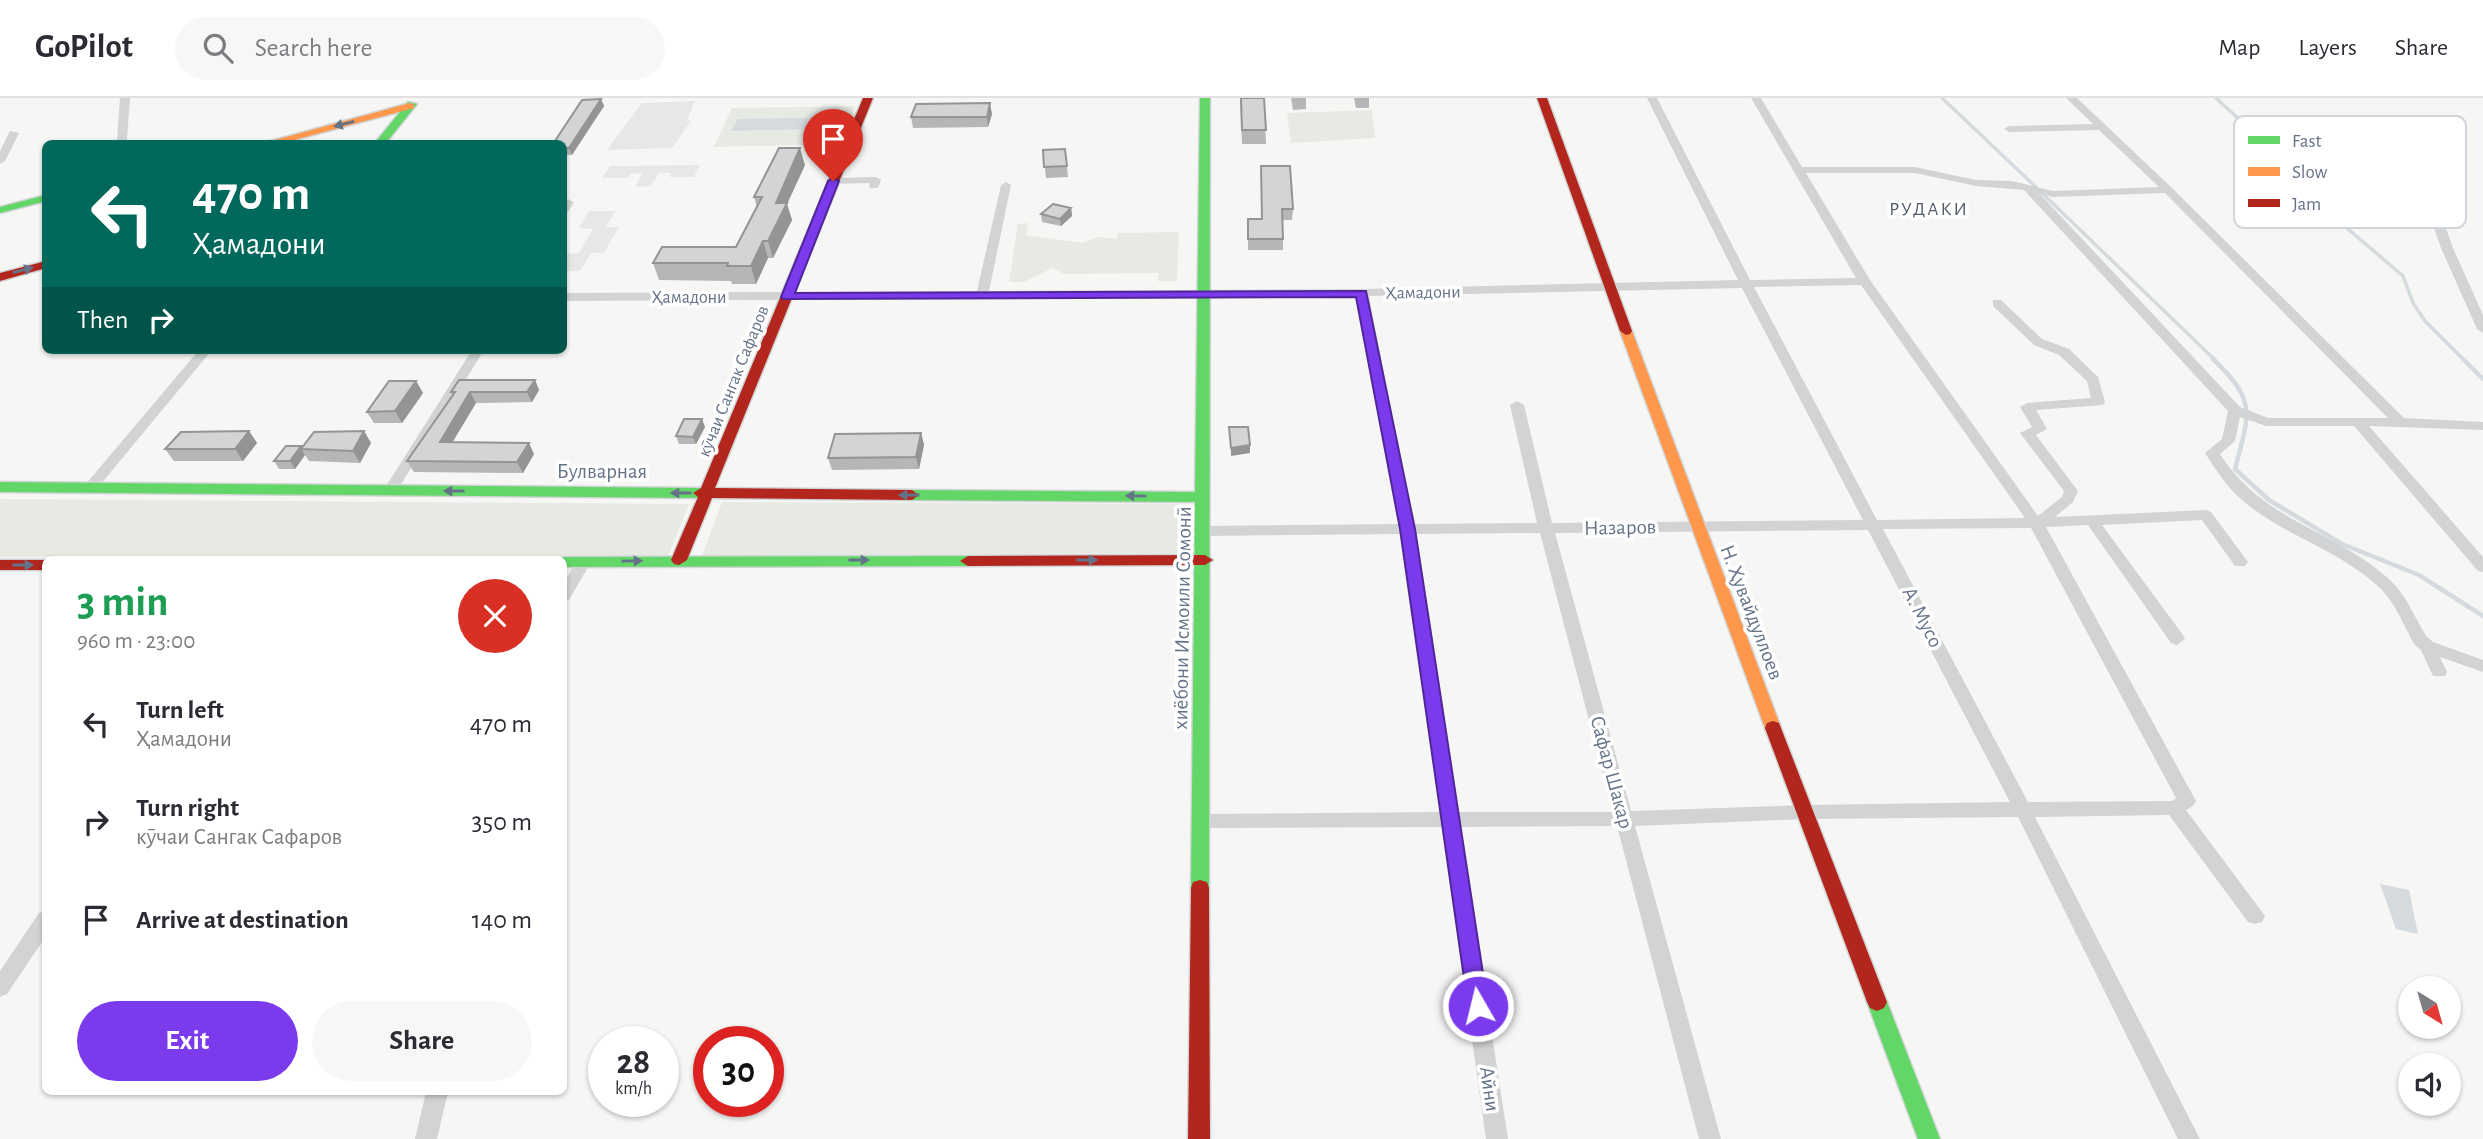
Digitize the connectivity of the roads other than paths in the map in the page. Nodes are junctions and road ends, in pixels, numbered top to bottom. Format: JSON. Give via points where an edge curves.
{"nodes":[{"id":1,"x":125,"y":98,"type":"edge"},
{"id":2,"x":868,"y":98,"type":"edge"},
{"id":3,"x":1205,"y":98,"type":"edge"},
{"id":4,"x":1542,"y":98,"type":"edge"},
{"id":5,"x":1652,"y":98,"type":"edge"},
{"id":6,"x":1756,"y":98,"type":"edge"},
{"id":7,"x":2071,"y":98,"type":"edge"},
{"id":8,"x":414,"y":102,"type":"edge"},
{"id":9,"x":2101,"y":127,"type":"junction"},
{"id":10,"x":2009,"y":129,"type":"dead end"},
{"id":11,"x":14,"y":133,"type":"dead end"},
{"id":12,"x":122,"y":140,"type":"edge"},
{"id":13,"x":279,"y":140,"type":"edge"},
{"id":14,"x":382,"y":140,"type":"edge"},
{"id":15,"x":0,"y":161,"type":"edge"},
{"id":16,"x":1799,"y":170,"type":"junction"},
{"id":17,"x":833,"y":181,"type":"junction"},
{"id":18,"x":1006,"y":185,"type":"dead end"},
{"id":19,"x":874,"y":186,"type":"dead end"},
{"id":20,"x":2028,"y":188,"type":"junction"},
{"id":21,"x":2168,"y":190,"type":"junction"},
{"id":22,"x":42,"y":199,"type":"edge"},
{"id":23,"x":0,"y":210,"type":"edge"},
{"id":24,"x":2439,"y":228,"type":"edge"},
{"id":25,"x":42,"y":265,"type":"edge"},
{"id":26,"x":0,"y":276,"type":"edge"},
{"id":27,"x":1864,"y":281,"type":"junction"},
{"id":28,"x":1746,"y":284,"type":"junction"},
{"id":29,"x":1611,"y":288,"type":"junction"},
{"id":30,"x":1202,"y":293,"type":"junction"},
{"id":31,"x":1362,"y":293,"type":"junction"},
{"id":32,"x":982,"y":295,"type":"junction"},
{"id":33,"x":567,"y":297,"type":"edge"},
{"id":34,"x":787,"y":297,"type":"junction"},
{"id":35,"x":1997,"y":303,"type":"dead end"},
{"id":36,"x":2483,"y":329,"type":"edge"},
{"id":37,"x":203,"y":354,"type":"edge"},
{"id":38,"x":476,"y":354,"type":"edge"},
{"id":39,"x":1517,"y":405,"type":"dead end"},
{"id":40,"x":2235,"y":411,"type":"junction"},
{"id":41,"x":2358,"y":422,"type":"junction"},
{"id":42,"x":2400,"y":422,"type":"junction"},
{"id":43,"x":2483,"y":426,"type":"edge"},
{"id":44,"x":0,"y":487,"type":"edge"},
{"id":45,"x":90,"y":488,"type":"junction"},
{"id":46,"x":390,"y":491,"type":"junction"},
{"id":47,"x":709,"y":493,"type":"junction"},
{"id":48,"x":1205,"y":497,"type":"junction"},
{"id":49,"x":2092,"y":521,"type":"junction"},
{"id":50,"x":2037,"y":523,"type":"junction"},
{"id":51,"x":1875,"y":525,"type":"junction"},
{"id":52,"x":1696,"y":526,"type":"junction"},
{"id":53,"x":1546,"y":528,"type":"junction"},
{"id":54,"x":1407,"y":529,"type":"junction"},
{"id":55,"x":1205,"y":531,"type":"junction"},
{"id":56,"x":679,"y":560,"type":"junction"},
{"id":57,"x":1205,"y":560,"type":"junction"},
{"id":58,"x":567,"y":562,"type":"edge"},
{"id":59,"x":583,"y":562,"type":"junction"},
{"id":60,"x":2241,"y":562,"type":"dead end"},
{"id":61,"x":0,"y":565,"type":"edge"},
{"id":62,"x":42,"y":565,"type":"edge"},
{"id":63,"x":2483,"y":568,"type":"edge"},
{"id":64,"x":567,"y":591,"type":"edge"},
{"id":65,"x":2177,"y":639,"type":"dead end"},
{"id":66,"x":2427,"y":646,"type":"junction"},
{"id":67,"x":2483,"y":666,"type":"edge"},
{"id":68,"x":2440,"y":672,"type":"dead end"},
{"id":69,"x":2174,"y":808,"type":"junction"},
{"id":70,"x":1806,"y":812,"type":"junction"},
{"id":71,"x":2024,"y":812,"type":"junction"},
{"id":72,"x":1625,"y":818,"type":"junction"},
{"id":73,"x":1452,"y":819,"type":"junction"},
{"id":74,"x":1199,"y":821,"type":"junction"},
{"id":75,"x":2255,"y":916,"type":"dead end"},
{"id":76,"x":42,"y":925,"type":"edge"},
{"id":77,"x":0,"y":988,"type":"edge"},
{"id":78,"x":436,"y":1095,"type":"edge"},
{"id":79,"x":426,"y":1139,"type":"edge"},
{"id":80,"x":1199,"y":1139,"type":"edge"},
{"id":81,"x":1497,"y":1139,"type":"edge"},
{"id":82,"x":1710,"y":1139,"type":"edge"},
{"id":83,"x":1929,"y":1139,"type":"edge"},
{"id":84,"x":2189,"y":1139,"type":"edge"}],
"edges":[{"from":1,"to":12,"type":"street"},
{"from":2,"to":17,"type":"street","name":"кӯчаи Сангак Сафаров"},
{"from":3,"to":30,"type":"street","name":"хиёбони Исмоили Сомонӣ"},
{"from":4,"to":29,"type":"street","name":"Н. Ҳувайдуллоев"},
{"from":5,"to":28,"type":"street","name":"А. Мусо"},
{"from":6,"to":16,"type":"street"},
{"from":7,"to":9,"type":"street"},
{"from":8,"to":13,"type":"street","one_way":true},
{"from":8,"to":14,"type":"street"},
{"from":9,"to":10,"type":"street"},
{"from":9,"to":21,"type":"street"},
{"from":11,"to":15,"type":"street"},
{"from":16,"to":20,"type":"street","via":[[1915,170]]},
{"from":16,"to":27,"type":"street"},
{"from":17,"to":19,"type":"street","via":[[876,180]]},
{"from":17,"to":34,"type":"street","name":"кӯчаи Сангак Сафаров"},
{"from":18,"to":32,"type":"street"},
{"from":20,"to":21,"type":"street","via":[[2053,194]]},
{"from":20,"to":40,"type":"street"},
{"from":21,"to":42,"type":"street"},
{"from":22,"to":23,"type":"street"},
{"from":24,"to":36,"type":"street"},
{"from":26,"to":25,"type":"street","one_way":true},
{"from":27,"to":28,"type":"street","name":"Ҳамадони"},
{"from":27,"to":50,"type":"street"},
{"from":28,"to":29,"type":"street","name":"Ҳамадони"},
{"from":28,"to":51,"type":"street","name":"А. Мусо"},
{"from":29,"to":31,"type":"street","name":"Ҳамадони"},
{"from":29,"to":52,"type":"street","name":"Н. Ҳувайдуллоев"},
{"from":30,"to":31,"type":"street","name":"Ҳамадони"},
{"from":30,"to":32,"type":"street","name":"Ҳамадони"},
{"from":30,"to":48,"type":"street","name":"хиёбони Исмоили Сомонӣ"},
{"from":31,"to":54,"type":"street","name":"Айни"},
{"from":32,"to":34,"type":"street","name":"Ҳамадони"},
{"from":33,"to":34,"type":"street","name":"Ҳамадони"},
{"from":34,"to":47,"type":"street","name":"кӯчаи Сангак Сафаров"},
{"from":35,"to":50,"type":"street","via":[[2038,342],[2064,352],[2093,380],[2098,402],[2027,407],[2040,429],[2027,433],[2071,491],[2068,499]]},
{"from":37,"to":45,"type":"street"},
{"from":38,"to":46,"type":"street"},
{"from":39,"to":53,"type":"street","name":"Сафар Шакар"},
{"from":40,"to":41,"type":"street","via":[[2266,422]]},
{"from":40,"to":66,"type":"street","via":[[2228,441],[2212,453],[2235,488],[2270,514],[2329,544],[2387,586]]},
{"from":41,"to":42,"type":"street"},
{"from":41,"to":63,"type":"street"},
{"from":42,"to":43,"type":"street"},
{"from":44,"to":45,"type":"street","name":"Булварная"},
{"from":45,"to":46,"type":"street","name":"Булварная"},
{"from":47,"to":46,"type":"street","name":"Булварная","one_way":true},
{"from":48,"to":47,"type":"street","name":"Булварная","one_way":true},
{"from":47,"to":56,"type":"street","name":"кӯчаи Сангак Сафаров"},
{"from":48,"to":55,"type":"street","name":"хиёбони Исмоили Сомонӣ"},
{"from":49,"to":50,"type":"street","name":"Назаров"},
{"from":49,"to":60,"type":"street","name":"Назаров","via":[[2206,515]]},
{"from":49,"to":65,"type":"street"},
{"from":50,"to":51,"type":"street","name":"Назаров"},
{"from":50,"to":69,"type":"street","via":[[2187,801]]},
{"from":51,"to":52,"type":"street","name":"Назаров"},
{"from":51,"to":71,"type":"street","name":"А. Мусо"},
{"from":52,"to":53,"type":"street","name":"Назаров"},
{"from":52,"to":70,"type":"street","name":"Н. Ҳувайдуллоев"},
{"from":53,"to":54,"type":"street","name":"Назаров"},
{"from":53,"to":72,"type":"street","name":"Сафар Шакар"},
{"from":54,"to":55,"type":"street","name":"Назаров"},
{"from":54,"to":73,"type":"street","name":"Айни"},
{"from":55,"to":57,"type":"street","name":"хиёбони Исмоили Сомонӣ"},
{"from":56,"to":57,"type":"street","one_way":true},
{"from":59,"to":56,"type":"street","one_way":true},
{"from":57,"to":74,"type":"street","name":"хиёбони Исмоили Сомонӣ"},
{"from":58,"to":59,"type":"street"},
{"from":59,"to":64,"type":"street"},
{"from":61,"to":62,"type":"street","one_way":true},
{"from":66,"to":67,"type":"street"},
{"from":66,"to":68,"type":"street"},
{"from":69,"to":71,"type":"street"},
{"from":69,"to":75,"type":"street"},
{"from":70,"to":71,"type":"street"},
{"from":70,"to":72,"type":"street"},
{"from":70,"to":83,"type":"street","name":"Н. Ҳувайдуллоев"},
{"from":71,"to":84,"type":"street","name":"А. Мусо"},
{"from":72,"to":73,"type":"street"},
{"from":72,"to":82,"type":"street","name":"Сафар Шакар"},
{"from":73,"to":74,"type":"street"},
{"from":73,"to":81,"type":"street","name":"Айни"},
{"from":74,"to":80,"type":"street","name":"хиёбони Исмоили Сомонӣ"},
{"from":76,"to":77,"type":"street"},
{"from":78,"to":79,"type":"street"}]}
